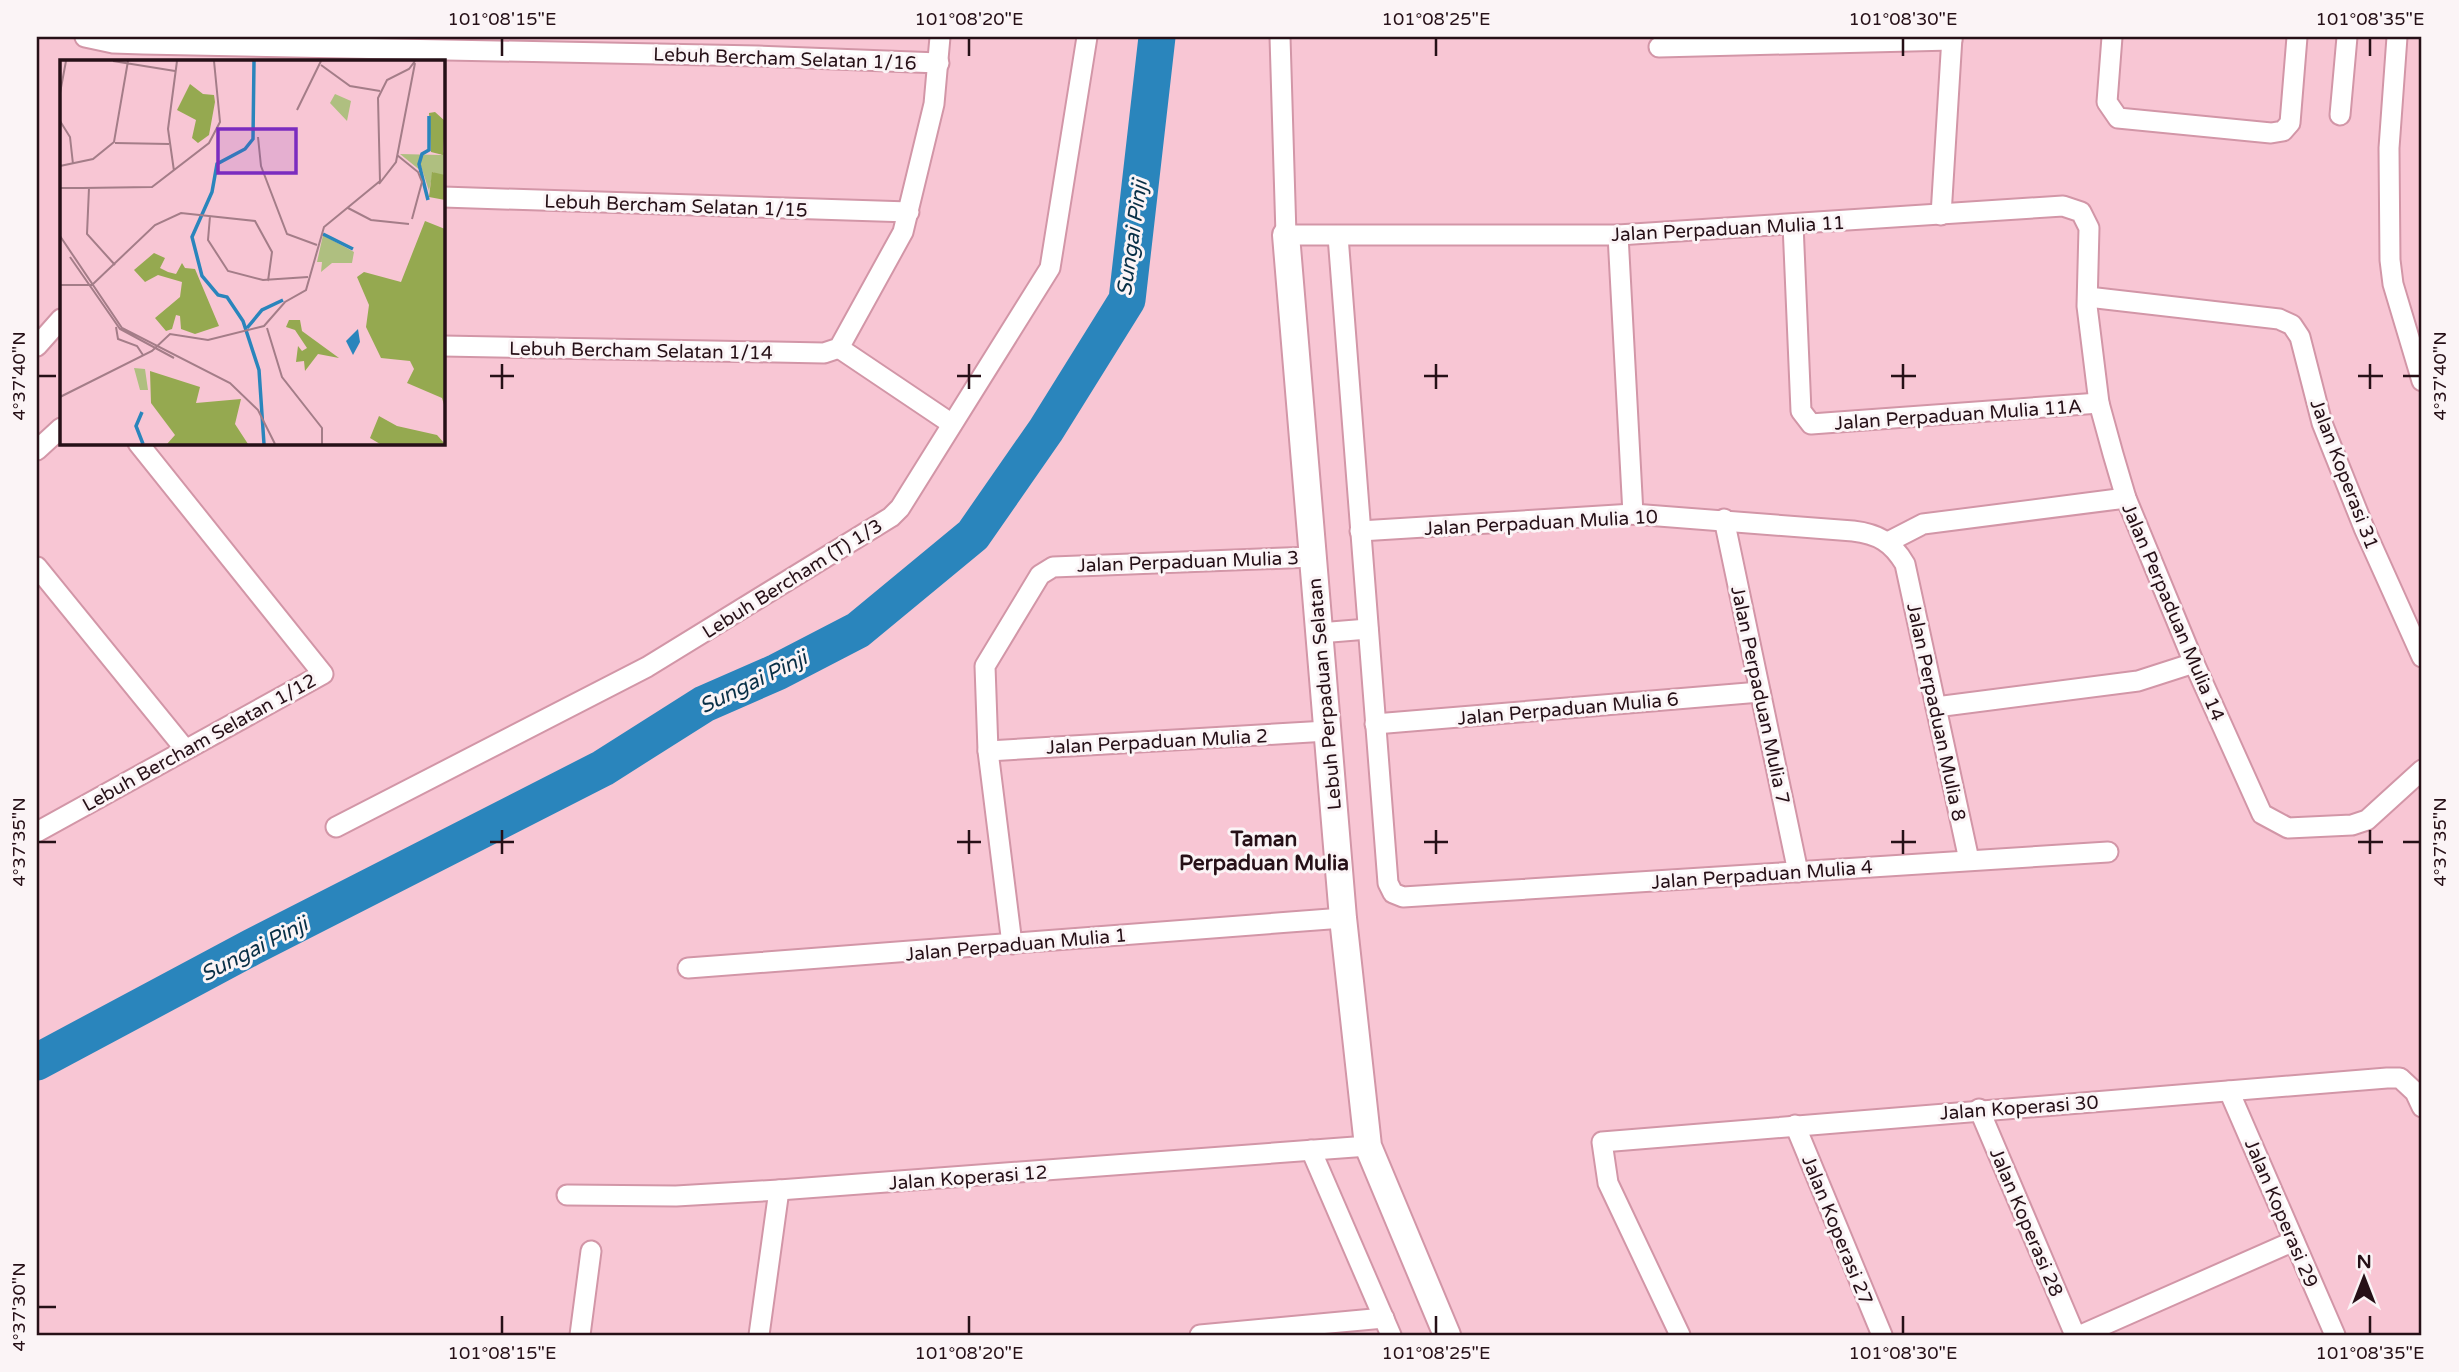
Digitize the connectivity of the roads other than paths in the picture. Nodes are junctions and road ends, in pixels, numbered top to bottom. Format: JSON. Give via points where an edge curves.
{"nodes":[{"id":1,"x":85,"y":37,"type":"edge"},
{"id":2,"x":940,"y":37,"type":"edge"},
{"id":3,"x":1087,"y":37,"type":"edge"},
{"id":4,"x":1280,"y":37,"type":"edge"},
{"id":5,"x":2112,"y":37,"type":"edge"},
{"id":6,"x":2297,"y":37,"type":"edge"},
{"id":7,"x":2347,"y":37,"type":"edge"},
{"id":8,"x":2397,"y":37,"type":"edge"},
{"id":9,"x":1952,"y":38,"type":"edge"},
{"id":10,"x":758,"y":46,"type":"edge"},
{"id":11,"x":1659,"y":47,"type":"dead end"},
{"id":12,"x":236,"y":48,"type":"edge"},
{"id":13,"x":151,"y":53,"type":"edge"},
{"id":14,"x":939,"y":63,"type":"junction"},
{"id":15,"x":2340,"y":115,"type":"dead end"},
{"id":16,"x":444,"y":197,"type":"edge"},
{"id":17,"x":909,"y":212,"type":"junction"},
{"id":18,"x":1941,"y":215,"type":"junction"},
{"id":19,"x":1793,"y":224,"type":"junction"},
{"id":20,"x":1286,"y":235,"type":"junction"},
{"id":21,"x":1618,"y":235,"type":"junction"},
{"id":22,"x":1338,"y":236,"type":"junction"},
{"id":23,"x":2088,"y":297,"type":"junction"},
{"id":24,"x":60,"y":320,"type":"edge"},
{"id":25,"x":444,"y":345,"type":"edge"},
{"id":26,"x":37,"y":346,"type":"edge"},
{"id":27,"x":839,"y":348,"type":"junction"},
{"id":28,"x":2422,"y":381,"type":"edge"},
{"id":29,"x":2099,"y":403,"type":"junction"},
{"id":30,"x":952,"y":424,"type":"junction"},
{"id":31,"x":60,"y":429,"type":"edge"},
{"id":32,"x":139,"y":444,"type":"edge"},
{"id":33,"x":37,"y":450,"type":"edge"},
{"id":34,"x":2126,"y":498,"type":"junction"},
{"id":35,"x":1633,"y":514,"type":"junction"},
{"id":36,"x":1724,"y":519,"type":"junction"},
{"id":37,"x":1360,"y":531,"type":"junction"},
{"id":38,"x":1888,"y":542,"type":"junction"},
{"id":39,"x":1312,"y":557,"type":"junction"},
{"id":40,"x":37,"y":567,"type":"edge"},
{"id":41,"x":1368,"y":629,"type":"junction"},
{"id":42,"x":1319,"y":633,"type":"junction"},
{"id":43,"x":2422,"y":657,"type":"edge"},
{"id":44,"x":2194,"y":663,"type":"junction"},
{"id":45,"x":1760,"y":692,"type":"junction"},
{"id":46,"x":1936,"y":707,"type":"junction"},
{"id":47,"x":1375,"y":724,"type":"junction"},
{"id":48,"x":1327,"y":731,"type":"junction"},
{"id":49,"x":185,"y":749,"type":"junction"},
{"id":50,"x":988,"y":751,"type":"junction"},
{"id":51,"x":2422,"y":770,"type":"edge"},
{"id":52,"x":336,"y":827,"type":"dead end"},
{"id":53,"x":39,"y":828,"type":"edge"},
{"id":54,"x":2108,"y":852,"type":"dead end"},
{"id":55,"x":1969,"y":860,"type":"junction"},
{"id":56,"x":1798,"y":872,"type":"junction"},
{"id":57,"x":1343,"y":918,"type":"junction"},
{"id":58,"x":1012,"y":944,"type":"junction"},
{"id":59,"x":688,"y":968,"type":"dead end"},
{"id":60,"x":2229,"y":1091,"type":"junction"},
{"id":61,"x":2422,"y":1107,"type":"edge"},
{"id":62,"x":1979,"y":1109,"type":"junction"},
{"id":63,"x":1795,"y":1125,"type":"junction"},
{"id":64,"x":1368,"y":1146,"type":"junction"},
{"id":65,"x":1311,"y":1150,"type":"junction"},
{"id":66,"x":779,"y":1190,"type":"junction"},
{"id":67,"x":568,"y":1195,"type":"dead end"},
{"id":68,"x":2294,"y":1241,"type":"junction"},
{"id":69,"x":591,"y":1251,"type":"dead end"},
{"id":70,"x":1388,"y":1326,"type":"edge"},
{"id":71,"x":580,"y":1335,"type":"edge"},
{"id":72,"x":759,"y":1335,"type":"edge"},
{"id":73,"x":1200,"y":1335,"type":"edge"},
{"id":74,"x":1447,"y":1335,"type":"edge"},
{"id":75,"x":1680,"y":1335,"type":"edge"},
{"id":76,"x":1882,"y":1335,"type":"edge"},
{"id":77,"x":2074,"y":1335,"type":"edge"},
{"id":78,"x":2081,"y":1335,"type":"edge"},
{"id":79,"x":2335,"y":1335,"type":"edge"}],
"edges":[{"from":1,"to":13,"type":"street","name":"Lebuh Bercham Selatan 1/16"},
{"from":2,"to":14,"type":"street"},
{"from":3,"to":30,"type":"street","name":"Lebuh Bercham (T) 1/3","via":[[1051,268]]},
{"from":4,"to":20,"type":"street","name":"Lebuh Perpaduan Selatan"},
{"from":5,"to":6,"type":"street","via":[[2107,102],[2118,118],[2271,134],[2290,123]]},
{"from":7,"to":15,"type":"street"},
{"from":8,"to":28,"type":"street","via":[[2389,148],[2390,260]]},
{"from":9,"to":11,"type":"street"},
{"from":9,"to":18,"type":"street"},
{"from":10,"to":12,"type":"street","name":"Lebuh Bercham Selatan 1/16"},
{"from":10,"to":14,"type":"street","name":"Lebuh Bercham Selatan 1/16"},
{"from":12,"to":13,"type":"street","name":"Lebuh Bercham Selatan 1/16"},
{"from":14,"to":17,"type":"street"},
{"from":16,"to":17,"type":"street","name":"Lebuh Bercham Selatan 1/15"},
{"from":17,"to":27,"type":"street","via":[[900,239]]},
{"from":18,"to":19,"type":"street","name":"Jalan Perpaduan Mulia 11"},
{"from":18,"to":23,"type":"street","name":"Jalan Perpaduan Mulia 11","via":[[2063,206],[2081,212],[2089,228]]},
{"from":19,"to":21,"type":"street","name":"Jalan Perpaduan Mulia 11"},
{"from":19,"to":29,"type":"street","name":"Jalan Perpaduan Mulia 11A","via":[[1801,411],[1811,424]]},
{"from":20,"to":22,"type":"street","name":"Jalan Perpaduan Mulia 11"},
{"from":20,"to":39,"type":"street","name":"Lebuh Perpaduan Selatan"},
{"from":21,"to":22,"type":"street","name":"Jalan Perpaduan Mulia 11"},
{"from":21,"to":35,"type":"street"},
{"from":22,"to":37,"type":"street"},
{"from":23,"to":29,"type":"street","name":"Jalan Perpaduan Mulia 14"},
{"from":23,"to":43,"type":"street","name":"Jalan Koperasi 31","via":[[2279,319],[2292,325],[2300,337],[2322,423]]},
{"from":24,"to":26,"type":"street"},
{"from":25,"to":27,"type":"street","name":"Lebuh Bercham Selatan 1/14","via":[[824,353]]},
{"from":27,"to":30,"type":"street"},
{"from":29,"to":34,"type":"street","name":"Jalan Perpaduan Mulia 14"},
{"from":30,"to":52,"type":"street","name":"Lebuh Bercham (T) 1/3","via":[[891,517],[647,667]]},
{"from":31,"to":33,"type":"street"},
{"from":32,"to":49,"type":"street","name":"Lebuh Bercham Selatan 1/12","via":[[323,674]]},
{"from":34,"to":38,"type":"street","via":[[1923,524]]},
{"from":34,"to":44,"type":"street","name":"Jalan Perpaduan Mulia 14"},
{"from":35,"to":36,"type":"street","name":"Jalan Perpaduan Mulia 10"},
{"from":35,"to":37,"type":"street","name":"Jalan Perpaduan Mulia 10"},
{"from":36,"to":38,"type":"street","name":"Jalan Perpaduan Mulia 10","via":[[1862,532]]},
{"from":36,"to":45,"type":"street","name":"Jalan Perpaduan Mulia 7"},
{"from":37,"to":41,"type":"street"},
{"from":38,"to":46,"type":"street","name":"Jalan Perpaduan Mulia 8","via":[[1905,564]]},
{"from":39,"to":42,"type":"street","name":"Lebuh Perpaduan Selatan"},
{"from":39,"to":50,"type":"street","name":"Jalan Perpaduan Mulia 3","via":[[1047,569],[985,662]]},
{"from":40,"to":49,"type":"street"},
{"from":41,"to":42,"type":"street"},
{"from":41,"to":47,"type":"street"},
{"from":42,"to":48,"type":"street","name":"Lebuh Perpaduan Selatan"},
{"from":44,"to":46,"type":"street","via":[[2138,681]]},
{"from":44,"to":51,"type":"street","name":"Jalan Perpaduan Mulia 14","via":[[2262,814],[2288,828],[2367,820]]},
{"from":45,"to":47,"type":"street","name":"Jalan Perpaduan Mulia 6"},
{"from":45,"to":56,"type":"street","name":"Jalan Perpaduan Mulia 7"},
{"from":46,"to":55,"type":"street","name":"Jalan Perpaduan Mulia 8"},
{"from":47,"to":56,"type":"street","name":"Jalan Perpaduan Mulia 4","via":[[1389,889],[1403,897]]},
{"from":48,"to":50,"type":"street","name":"Jalan Perpaduan Mulia 2"},
{"from":48,"to":57,"type":"street","name":"Lebuh Perpaduan Selatan"},
{"from":49,"to":53,"type":"street","name":"Lebuh Bercham Selatan 1/12"},
{"from":50,"to":58,"type":"street"},
{"from":54,"to":55,"type":"street","name":"Jalan Perpaduan Mulia 4"},
{"from":55,"to":56,"type":"street","name":"Jalan Perpaduan Mulia 4"},
{"from":57,"to":58,"type":"street","name":"Jalan Perpaduan Mulia 1"},
{"from":57,"to":64,"type":"street","name":"Lebuh Perpaduan Selatan"},
{"from":58,"to":59,"type":"street","name":"Jalan Perpaduan Mulia 1"},
{"from":60,"to":61,"type":"street","name":"Jalan Koperasi 30","via":[[2400,1078]]},
{"from":60,"to":62,"type":"street","name":"Jalan Koperasi 30"},
{"from":60,"to":68,"type":"street","name":"Jalan Koperasi 29"},
{"from":62,"to":63,"type":"street","name":"Jalan Koperasi 30"},
{"from":62,"to":77,"type":"street","name":"Jalan Koperasi 28"},
{"from":63,"to":75,"type":"street","name":"Jalan Koperasi 30","via":[[1602,1142],[1608,1183]]},
{"from":63,"to":76,"type":"street","name":"Jalan Koperasi 27"},
{"from":64,"to":65,"type":"street","name":"Jalan Koperasi 12"},
{"from":64,"to":74,"type":"street","name":"Lebuh Perpaduan Selatan"},
{"from":65,"to":66,"type":"street","name":"Jalan Koperasi 12"},
{"from":65,"to":70,"type":"street"},
{"from":66,"to":67,"type":"street","name":"Jalan Koperasi 12","via":[[676,1196]]},
{"from":66,"to":72,"type":"street"},
{"from":68,"to":78,"type":"street"},
{"from":68,"to":79,"type":"street","name":"Jalan Koperasi 29"},
{"from":69,"to":71,"type":"street"},
{"from":70,"to":73,"type":"street"}]}
